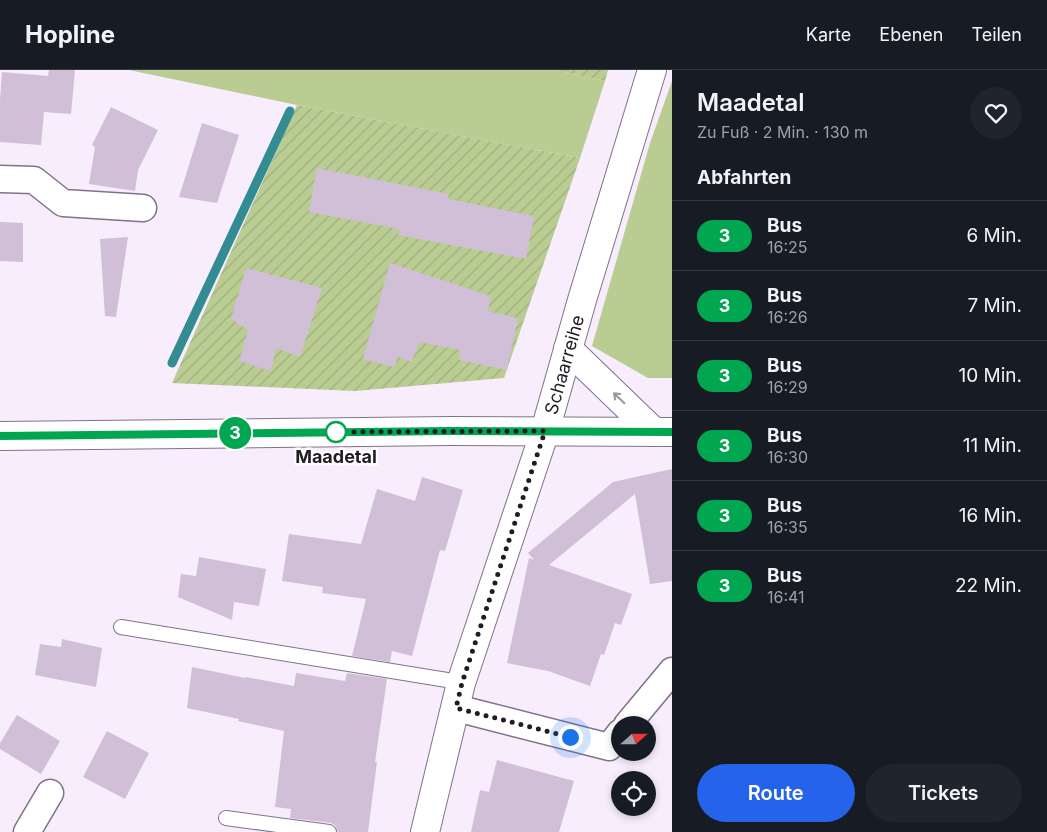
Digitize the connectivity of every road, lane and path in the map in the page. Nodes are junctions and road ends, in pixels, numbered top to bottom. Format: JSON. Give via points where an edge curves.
{"nodes":[{"id":1,"x":652,"y":70,"type":"edge"},
{"id":2,"x":0,"y":179,"type":"edge"},
{"id":3,"x":143,"y":208,"type":"dead end"},
{"id":4,"x":568,"y":350,"type":"junction"},
{"id":5,"x":545,"y":431,"type":"junction"},
{"id":6,"x":663,"y":432,"type":"edge"},
{"id":7,"x":0,"y":436,"type":"edge"},
{"id":8,"x":121,"y":627,"type":"dead end"},
{"id":9,"x":672,"y":671,"type":"edge"},
{"id":10,"x":458,"y":696,"type":"junction"},
{"id":11,"x":634,"y":716,"type":"edge"},
{"id":12,"x":611,"y":744,"type":"edge"},
{"id":13,"x":50,"y":793,"type":"dead end"},
{"id":14,"x":226,"y":818,"type":"dead end"},
{"id":15,"x":27,"y":832,"type":"edge"},
{"id":16,"x":329,"y":832,"type":"edge"},
{"id":17,"x":425,"y":832,"type":"edge"}],
"edges":[{"from":1,"to":4,"type":"main road","name":"Schaarreihe"},
{"from":2,"to":3,"type":"street","via":[[34,180],[63,203]]},
{"from":4,"to":5,"type":"main road","name":"Schaarreihe"},
{"from":6,"to":4,"type":"main road","one_way":true},
{"from":5,"to":6,"type":"main road"},
{"from":5,"to":7,"type":"main road"},
{"from":5,"to":10,"type":"main road","name":"Schaarreihe"},
{"from":8,"to":10,"type":"lane","via":[[447,680]]},
{"from":9,"to":11,"type":"street"},
{"from":10,"to":12,"type":"street","via":[[608,747]]},
{"from":10,"to":17,"type":"main road","name":"Schaarreihe"},
{"from":13,"to":15,"type":"street"},
{"from":14,"to":16,"type":"lane"}]}
